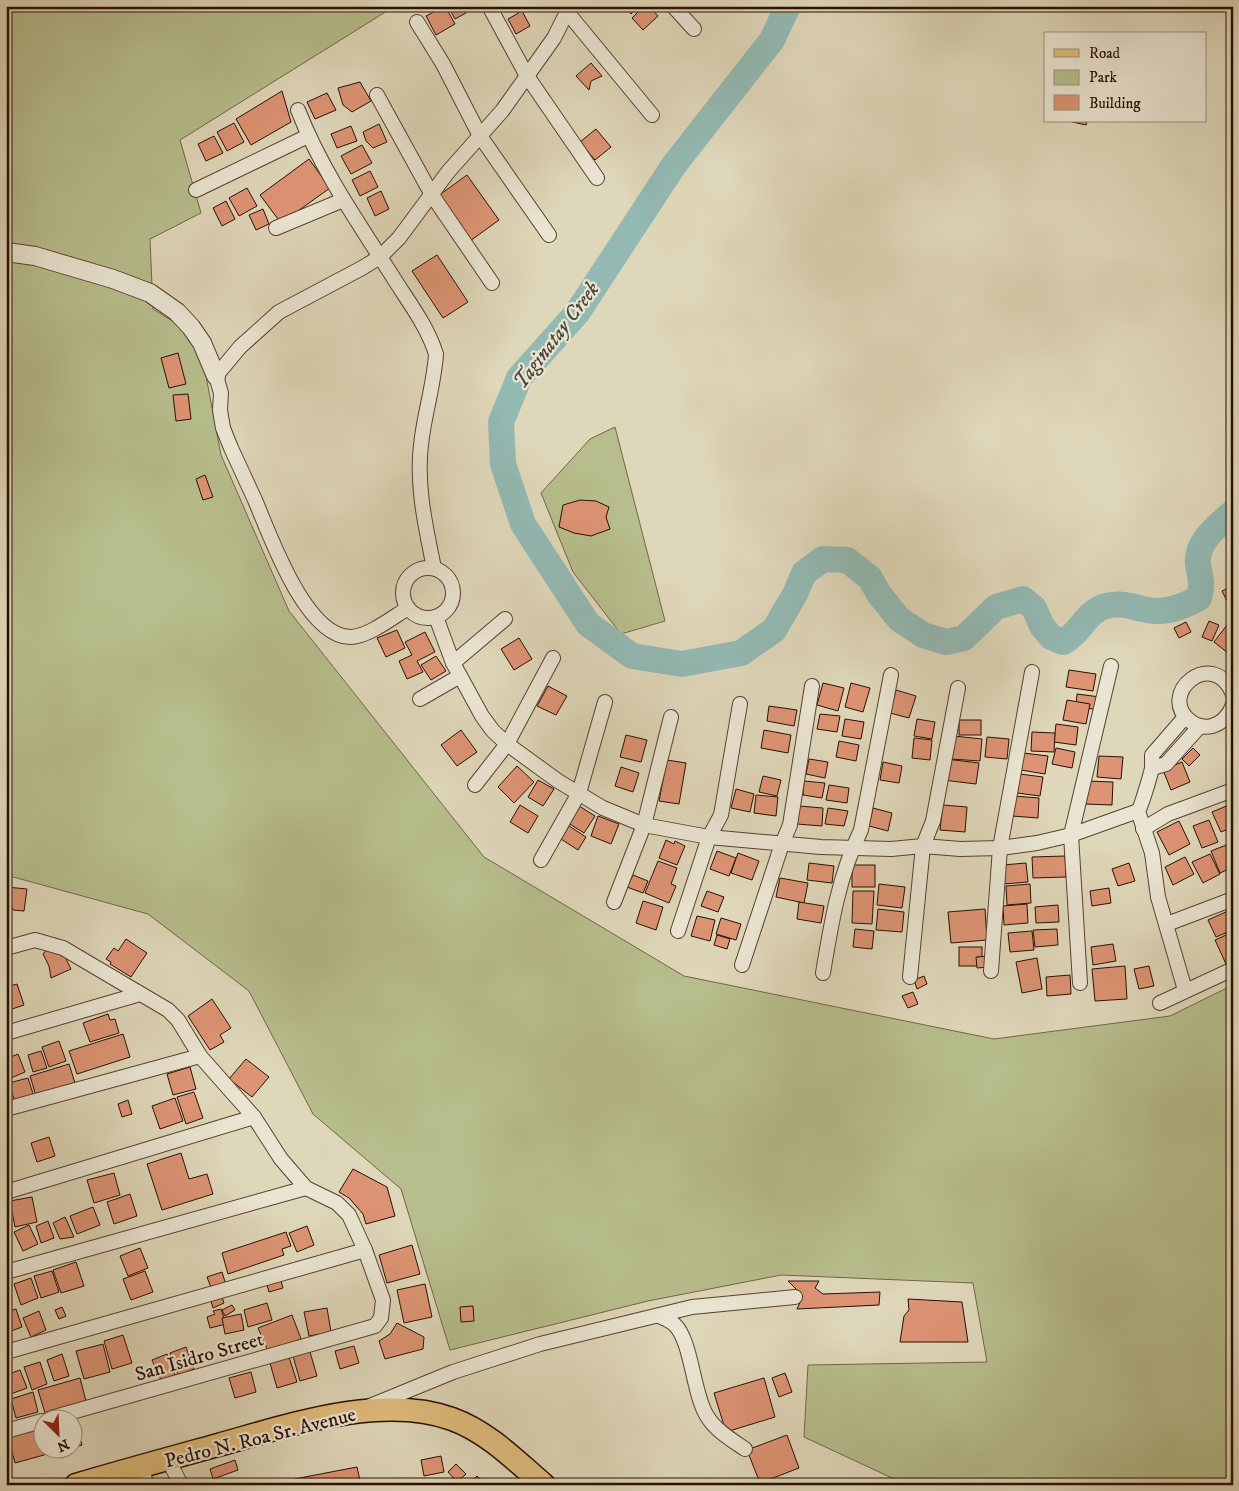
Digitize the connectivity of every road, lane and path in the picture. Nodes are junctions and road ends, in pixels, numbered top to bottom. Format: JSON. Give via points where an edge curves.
{"nodes":[{"id":1,"x":489,"y":6,"type":"edge"},
{"id":2,"x":673,"y":6,"type":"edge"},
{"id":3,"x":567,"y":8,"type":"edge"},
{"id":4,"x":417,"y":22,"type":"dead end"},
{"id":5,"x":694,"y":29,"type":"dead end"},
{"id":6,"x":527,"y":76,"type":"junction"},
{"id":7,"x":377,"y":95,"type":"dead end"},
{"id":8,"x":298,"y":110,"type":"dead end"},
{"id":9,"x":652,"y":115,"type":"dead end"},
{"id":10,"x":308,"y":136,"type":"junction"},
{"id":11,"x":480,"y":136,"type":"junction"},
{"id":12,"x":597,"y":178,"type":"dead end"},
{"id":13,"x":196,"y":190,"type":"dead end"},
{"id":14,"x":432,"y":195,"type":"junction"},
{"id":15,"x":343,"y":200,"type":"junction"},
{"id":16,"x":276,"y":228,"type":"dead end"},
{"id":17,"x":549,"y":235,"type":"dead end"},
{"id":18,"x":6,"y":252,"type":"edge"},
{"id":19,"x":380,"y":257,"type":"junction"},
{"id":20,"x":492,"y":283,"type":"dead end"},
{"id":21,"x":216,"y":376,"type":"junction"},
{"id":22,"x":434,"y":568,"type":"junction"},
{"id":23,"x":408,"y":608,"type":"junction"},
{"id":24,"x":436,"y":617,"type":"junction"},
{"id":25,"x":505,"y":619,"type":"dead end"},
{"id":26,"x":553,"y":658,"type":"dead end"},
{"id":27,"x":454,"y":663,"type":"junction"},
{"id":28,"x":1111,"y":666,"type":"dead end"},
{"id":29,"x":1032,"y":672,"type":"dead end"},
{"id":30,"x":891,"y":675,"type":"dead end"},
{"id":31,"x":460,"y":676,"type":"junction"},
{"id":32,"x":812,"y":686,"type":"dead end"},
{"id":33,"x":958,"y":688,"type":"dead end"},
{"id":34,"x":1232,"y":688,"type":"edge"},
{"id":35,"x":420,"y":699,"type":"dead end"},
{"id":36,"x":605,"y":702,"type":"dead end"},
{"id":37,"x":740,"y":704,"type":"dead end"},
{"id":38,"x":1233,"y":705,"type":"edge"},
{"id":39,"x":671,"y":717,"type":"dead end"},
{"id":40,"x":1185,"y":717,"type":"junction"},
{"id":41,"x":1200,"y":726,"type":"junction"},
{"id":42,"x":507,"y":744,"type":"junction"},
{"id":43,"x":1152,"y":768,"type":"junction"},
{"id":44,"x":475,"y":785,"type":"dead end"},
{"id":45,"x":1233,"y":790,"type":"edge"},
{"id":46,"x":579,"y":793,"type":"junction"},
{"id":47,"x":1138,"y":811,"type":"junction"},
{"id":48,"x":644,"y":825,"type":"junction"},
{"id":49,"x":1143,"y":829,"type":"junction"},
{"id":50,"x":1071,"y":835,"type":"junction"},
{"id":51,"x":709,"y":837,"type":"junction"},
{"id":52,"x":782,"y":844,"type":"junction"},
{"id":53,"x":923,"y":846,"type":"junction"},
{"id":54,"x":1000,"y":848,"type":"junction"},
{"id":55,"x":852,"y":849,"type":"junction"},
{"id":56,"x":541,"y":860,"type":"dead end"},
{"id":57,"x":1233,"y":899,"type":"edge"},
{"id":58,"x":614,"y":902,"type":"dead end"},
{"id":59,"x":1167,"y":924,"type":"junction"},
{"id":60,"x":678,"y":931,"type":"dead end"},
{"id":61,"x":6,"y":948,"type":"edge"},
{"id":62,"x":742,"y":965,"type":"dead end"},
{"id":63,"x":1233,"y":969,"type":"edge"},
{"id":64,"x":991,"y":971,"type":"dead end"},
{"id":65,"x":823,"y":973,"type":"dead end"},
{"id":66,"x":910,"y":978,"type":"dead end"},
{"id":67,"x":1080,"y":983,"type":"dead end"},
{"id":68,"x":1185,"y":990,"type":"junction"},
{"id":69,"x":140,"y":994,"type":"junction"},
{"id":70,"x":1160,"y":1003,"type":"dead end"},
{"id":71,"x":6,"y":1033,"type":"edge"},
{"id":72,"x":200,"y":1056,"type":"junction"},
{"id":73,"x":6,"y":1109,"type":"edge"},
{"id":74,"x":254,"y":1117,"type":"junction"},
{"id":75,"x":306,"y":1188,"type":"junction"},
{"id":76,"x":6,"y":1192,"type":"edge"},
{"id":77,"x":365,"y":1250,"type":"junction"},
{"id":78,"x":6,"y":1272,"type":"edge"},
{"id":79,"x":795,"y":1297,"type":"dead end"},
{"id":80,"x":659,"y":1316,"type":"junction"},
{"id":81,"x":6,"y":1352,"type":"edge"},
{"id":82,"x":82,"y":1410,"type":"edge"},
{"id":83,"x":358,"y":1412,"type":"junction"},
{"id":84,"x":32,"y":1424,"type":"edge"},
{"id":85,"x":6,"y":1431,"type":"edge"},
{"id":86,"x":745,"y":1449,"type":"dead end"},
{"id":87,"x":168,"y":1459,"type":"junction"},
{"id":88,"x":144,"y":1476,"type":"edge"},
{"id":89,"x":76,"y":1485,"type":"edge"},
{"id":90,"x":181,"y":1485,"type":"edge"},
{"id":91,"x":544,"y":1485,"type":"edge"}],
"edges":[{"from":1,"to":6,"type":"street"},
{"from":2,"to":5,"type":"street"},
{"from":3,"to":6,"type":"street","via":[[554,38]]},
{"from":3,"to":9,"type":"street"},
{"from":4,"to":11,"type":"street"},
{"from":6,"to":11,"type":"street"},
{"from":6,"to":12,"type":"street"},
{"from":7,"to":14,"type":"street"},
{"from":8,"to":10,"type":"street"},
{"from":10,"to":13,"type":"street"},
{"from":10,"to":15,"type":"street"},
{"from":11,"to":14,"type":"street"},
{"from":11,"to":17,"type":"street"},
{"from":14,"to":19,"type":"street"},
{"from":14,"to":20,"type":"street"},
{"from":15,"to":16,"type":"street"},
{"from":15,"to":19,"type":"street"},
{"from":18,"to":21,"type":"street","via":[[35,256],[150,293],[177,312],[191,327],[202,343]]},
{"from":19,"to":21,"type":"street","via":[[279,312],[240,347]]},
{"from":19,"to":22,"type":"street","via":[[421,322],[436,354],[419,467]]},
{"from":21,"to":23,"type":"street","via":[[221,393],[223,428],[287,576],[304,602],[332,631],[349,637],[368,632]]},
{"from":22,"to":23,"type":"street","via":[[419,569],[408,577],[403,596]]},
{"from":22,"to":24,"type":"street","via":[[448,576],[454,593],[446,612]]},
{"from":23,"to":24,"type":"street","via":[[421,617]]},
{"from":24,"to":27,"type":"street"},
{"from":25,"to":27,"type":"street"},
{"from":26,"to":42,"type":"street"},
{"from":27,"to":31,"type":"street"},
{"from":28,"to":50,"type":"street"},
{"from":29,"to":54,"type":"street"},
{"from":30,"to":55,"type":"street","via":[[861,830]]},
{"from":31,"to":35,"type":"street"},
{"from":31,"to":42,"type":"street","via":[[482,716]]},
{"from":32,"to":52,"type":"street","via":[[790,824]]},
{"from":33,"to":53,"type":"street","via":[[933,821]]},
{"from":34,"to":40,"type":"street","via":[[1216,675],[1199,674],[1191,678],[1181,692],[1181,709]]},
{"from":36,"to":46,"type":"street"},
{"from":37,"to":51,"type":"street","via":[[721,816]]},
{"from":38,"to":41,"type":"street","via":[[1218,725]]},
{"from":39,"to":48,"type":"street"},
{"from":40,"to":41,"type":"street"},
{"from":40,"to":43,"type":"street","via":[[1152,755]]},
{"from":41,"to":43,"type":"street","via":[[1166,764]]},
{"from":42,"to":44,"type":"street"},
{"from":42,"to":46,"type":"street"},
{"from":43,"to":47,"type":"street"},
{"from":45,"to":49,"type":"street","via":[[1168,814]]},
{"from":46,"to":48,"type":"street","via":[[603,808]]},
{"from":46,"to":56,"type":"street"},
{"from":47,"to":49,"type":"street"},
{"from":47,"to":50,"type":"street"},
{"from":48,"to":51,"type":"street"},
{"from":48,"to":58,"type":"street"},
{"from":49,"to":59,"type":"street","via":[[1152,853],[1158,897]]},
{"from":50,"to":54,"type":"street"},
{"from":50,"to":67,"type":"street"},
{"from":51,"to":52,"type":"street"},
{"from":51,"to":60,"type":"street"},
{"from":52,"to":55,"type":"street"},
{"from":52,"to":62,"type":"street"},
{"from":53,"to":54,"type":"street"},
{"from":53,"to":55,"type":"street"},
{"from":53,"to":66,"type":"street"},
{"from":54,"to":64,"type":"street"},
{"from":55,"to":65,"type":"street","via":[[832,914]]},
{"from":57,"to":59,"type":"street"},
{"from":59,"to":68,"type":"street"},
{"from":61,"to":69,"type":"street","via":[[34,940],[63,948]]},
{"from":63,"to":68,"type":"street"},
{"from":68,"to":70,"type":"street"},
{"from":69,"to":71,"type":"street"},
{"from":69,"to":72,"type":"street","via":[[168,1010],[178,1020]]},
{"from":72,"to":73,"type":"street"},
{"from":72,"to":74,"type":"street"},
{"from":74,"to":75,"type":"street","via":[[280,1159]]},
{"from":74,"to":76,"type":"street"},
{"from":75,"to":77,"type":"street","name":"San Isidro Street","via":[[337,1204],[349,1215]]},
{"from":75,"to":78,"type":"street"},
{"from":77,"to":81,"type":"street"},
{"from":77,"to":82,"type":"street","name":"San Isidro Street","via":[[383,1300],[381,1318],[375,1326]]},
{"from":79,"to":80,"type":"street","via":[[692,1308]]},
{"from":80,"to":83,"type":"street","via":[[540,1344],[453,1372]]},
{"from":80,"to":86,"type":"street","via":[[675,1325],[681,1333],[707,1417]]},
{"from":83,"to":87,"type":"main road","name":"Pedro N. Roa Sr. Avenue","via":[[288,1425]]},
{"from":83,"to":91,"type":"main road","name":"Pedro N. Roa Sr. Avenue","via":[[400,1410],[452,1419],[482,1434]]},
{"from":84,"to":85,"type":"street"},
{"from":87,"to":88,"type":"main road","name":"Pedro N. Roa Sr. Avenue"},
{"from":87,"to":90,"type":"street"},
{"from":88,"to":89,"type":"main road","name":"Pedro N. Roa Sr. Avenue"}]}
